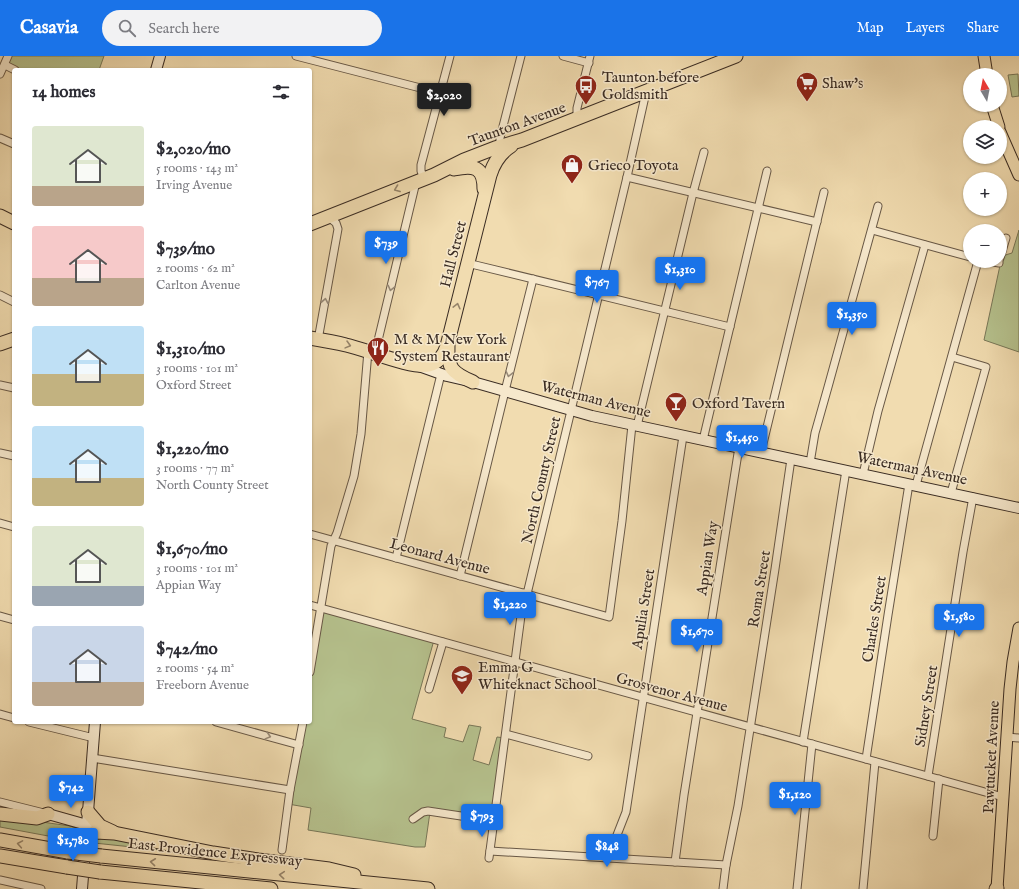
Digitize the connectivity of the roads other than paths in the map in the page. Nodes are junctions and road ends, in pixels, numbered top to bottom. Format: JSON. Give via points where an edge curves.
{"nodes":[{"id":1,"x":8,"y":56,"type":"edge"},
{"id":2,"x":160,"y":56,"type":"edge"},
{"id":3,"x":296,"y":56,"type":"edge"},
{"id":4,"x":450,"y":56,"type":"edge"},
{"id":5,"x":520,"y":56,"type":"edge"},
{"id":6,"x":563,"y":56,"type":"edge"},
{"id":7,"x":736,"y":56,"type":"edge"},
{"id":8,"x":984,"y":56,"type":"edge"},
{"id":9,"x":589,"y":59,"type":"edge"},
{"id":10,"x":5,"y":65,"type":"junction"},
{"id":11,"x":12,"y":68,"type":"edge"},
{"id":12,"x":157,"y":68,"type":"edge"},
{"id":13,"x":986,"y":68,"type":"edge"},
{"id":14,"x":0,"y":74,"type":"edge"},
{"id":15,"x":646,"y":92,"type":"junction"},
{"id":16,"x":440,"y":93,"type":"junction"},
{"id":17,"x":577,"y":119,"type":"junction"},
{"id":18,"x":0,"y":138,"type":"edge"},
{"id":19,"x":522,"y":140,"type":"junction"},
{"id":20,"x":12,"y":143,"type":"edge"},
{"id":21,"x":500,"y":146,"type":"junction"},
{"id":22,"x":1007,"y":148,"type":"edge"},
{"id":23,"x":704,"y":152,"type":"dead end"},
{"id":24,"x":767,"y":171,"type":"dead end"},
{"id":25,"x":1019,"y":175,"type":"edge"},
{"id":26,"x":627,"y":177,"type":"junction"},
{"id":27,"x":425,"y":179,"type":"junction"},
{"id":28,"x":693,"y":192,"type":"junction"},
{"id":29,"x":824,"y":192,"type":"dead end"},
{"id":30,"x":483,"y":197,"type":"junction"},
{"id":31,"x":878,"y":206,"type":"dead end"},
{"id":32,"x":759,"y":208,"type":"junction"},
{"id":33,"x":0,"y":216,"type":"edge"},
{"id":34,"x":328,"y":217,"type":"junction"},
{"id":35,"x":12,"y":222,"type":"edge"},
{"id":36,"x":817,"y":222,"type":"junction"},
{"id":37,"x":312,"y":223,"type":"edge"},
{"id":38,"x":872,"y":230,"type":"junction"},
{"id":39,"x":925,"y":245,"type":"junction"},
{"id":40,"x":963,"y":255,"type":"edge"},
{"id":41,"x":468,"y":263,"type":"junction"},
{"id":42,"x":976,"y":268,"type":"edge"},
{"id":43,"x":532,"y":279,"type":"junction"},
{"id":44,"x":0,"y":295,"type":"edge"},
{"id":45,"x":598,"y":295,"type":"junction"},
{"id":46,"x":12,"y":301,"type":"edge"},
{"id":47,"x":665,"y":311,"type":"junction"},
{"id":48,"x":730,"y":327,"type":"junction"},
{"id":49,"x":314,"y":339,"type":"edge"},
{"id":50,"x":12,"y":340,"type":"edge"},
{"id":51,"x":0,"y":344,"type":"edge"},
{"id":52,"x":448,"y":344,"type":"junction"},
{"id":53,"x":371,"y":352,"type":"junction"},
{"id":54,"x":952,"y":357,"type":"junction"},
{"id":55,"x":413,"y":364,"type":"junction"},
{"id":56,"x":441,"y":374,"type":"junction"},
{"id":57,"x":473,"y":382,"type":"junction"},
{"id":58,"x":0,"y":385,"type":"edge"},
{"id":59,"x":12,"y":388,"type":"edge"},
{"id":60,"x":505,"y":391,"type":"junction"},
{"id":61,"x":571,"y":410,"type":"junction"},
{"id":62,"x":635,"y":425,"type":"junction"},
{"id":63,"x":683,"y":436,"type":"junction"},
{"id":64,"x":703,"y":440,"type":"junction"},
{"id":65,"x":739,"y":448,"type":"junction"},
{"id":66,"x":761,"y":452,"type":"junction"},
{"id":67,"x":0,"y":453,"type":"edge"},
{"id":68,"x":12,"y":456,"type":"edge"},
{"id":69,"x":791,"y":459,"type":"junction"},
{"id":70,"x":810,"y":463,"type":"junction"},
{"id":71,"x":846,"y":470,"type":"junction"},
{"id":72,"x":863,"y":474,"type":"junction"},
{"id":73,"x":913,"y":485,"type":"junction"},
{"id":74,"x":951,"y":493,"type":"junction"},
{"id":75,"x":972,"y":497,"type":"junction"},
{"id":76,"x":1019,"y":508,"type":"edge"},
{"id":77,"x":0,"y":523,"type":"edge"},
{"id":78,"x":12,"y":526,"type":"edge"},
{"id":79,"x":312,"y":534,"type":"edge"},
{"id":80,"x":334,"y":540,"type":"junction"},
{"id":81,"x":396,"y":558,"type":"junction"},
{"id":82,"x":460,"y":576,"type":"junction"},
{"id":83,"x":525,"y":594,"type":"junction"},
{"id":84,"x":312,"y":606,"type":"edge"},
{"id":85,"x":321,"y":608,"type":"junction"},
{"id":86,"x":0,"y":616,"type":"edge"},
{"id":87,"x":12,"y":619,"type":"edge"},
{"id":88,"x":1019,"y":628,"type":"edge"},
{"id":89,"x":443,"y":642,"type":"junction"},
{"id":90,"x":312,"y":660,"type":"edge"},
{"id":91,"x":515,"y":662,"type":"junction"},
{"id":92,"x":429,"y":689,"type":"dead end"},
{"id":93,"x":643,"y":698,"type":"junction"},
{"id":94,"x":697,"y":712,"type":"junction"},
{"id":95,"x":0,"y":714,"type":"edge"},
{"id":96,"x":12,"y":717,"type":"edge"},
{"id":97,"x":37,"y":724,"type":"edge"},
{"id":98,"x":95,"y":724,"type":"edge"},
{"id":99,"x":223,"y":724,"type":"edge"},
{"id":100,"x":303,"y":724,"type":"edge"},
{"id":101,"x":750,"y":727,"type":"junction"},
{"id":102,"x":506,"y":734,"type":"junction"},
{"id":103,"x":1007,"y":737,"type":"junction"},
{"id":104,"x":94,"y":738,"type":"junction"},
{"id":105,"x":1019,"y":738,"type":"edge"},
{"id":106,"x":803,"y":742,"type":"junction"},
{"id":107,"x":812,"y":744,"type":"junction"},
{"id":108,"x":299,"y":745,"type":"junction"},
{"id":109,"x":588,"y":756,"type":"dead end"},
{"id":110,"x":92,"y":758,"type":"junction"},
{"id":111,"x":866,"y":759,"type":"junction"},
{"id":112,"x":875,"y":762,"type":"junction"},
{"id":113,"x":928,"y":776,"type":"junction"},
{"id":114,"x":939,"y":779,"type":"junction"},
{"id":115,"x":290,"y":790,"type":"junction"},
{"id":116,"x":1004,"y":797,"type":"junction"},
{"id":117,"x":0,"y":802,"type":"edge"},
{"id":118,"x":88,"y":812,"type":"junction"},
{"id":119,"x":0,"y":814,"type":"edge"},
{"id":120,"x":48,"y":814,"type":"junction"},
{"id":121,"x":413,"y":819,"type":"dead end"},
{"id":122,"x":494,"y":821,"type":"junction"},
{"id":123,"x":87,"y":831,"type":"junction"},
{"id":124,"x":114,"y":833,"type":"junction"},
{"id":125,"x":933,"y":836,"type":"dead end"},
{"id":126,"x":0,"y":840,"type":"edge"},
{"id":127,"x":282,"y":850,"type":"dead end"},
{"id":128,"x":0,"y":856,"type":"edge"},
{"id":129,"x":608,"y":858,"type":"junction"},
{"id":130,"x":675,"y":862,"type":"junction"},
{"id":131,"x":726,"y":865,"type":"junction"},
{"id":132,"x":145,"y":877,"type":"junction"},
{"id":133,"x":0,"y":880,"type":"edge"},
{"id":134,"x":405,"y":887,"type":"junction"},
{"id":135,"x":41,"y":889,"type":"edge"},
{"id":136,"x":82,"y":889,"type":"edge"},
{"id":137,"x":202,"y":889,"type":"edge"},
{"id":138,"x":271,"y":889,"type":"edge"},
{"id":139,"x":428,"y":889,"type":"edge"},
{"id":140,"x":722,"y":889,"type":"edge"},
{"id":141,"x":797,"y":889,"type":"edge"},
{"id":142,"x":862,"y":889,"type":"edge"},
{"id":143,"x":997,"y":889,"type":"edge"}],
"edges":[{"from":1,"to":10,"type":"street"},
{"from":2,"to":12,"type":"main road"},
{"from":3,"to":16,"type":"street"},
{"from":4,"to":16,"type":"street"},
{"from":5,"to":21,"type":"street"},
{"from":6,"to":9,"type":"street"},
{"from":7,"to":15,"type":"highway","name":"Taunton Avenue"},
{"from":8,"to":13,"type":"main road"},
{"from":9,"to":17,"type":"street","via":[[577,107]]},
{"from":10,"to":11,"type":"street"},
{"from":10,"to":14,"type":"street"},
{"from":15,"to":17,"type":"highway","name":"Taunton Avenue"},
{"from":15,"to":26,"type":"street","name":"North County Street"},
{"from":16,"to":27,"type":"street","via":[[421,167]]},
{"from":17,"to":19,"type":"highway","name":"Taunton Avenue"},
{"from":18,"to":20,"type":"street"},
{"from":19,"to":21,"type":"highway","name":"Taunton Avenue"},
{"from":19,"to":30,"type":"highway","name":"Hall Street","via":[[506,149],[498,158]]},
{"from":21,"to":27,"type":"highway","name":"Taunton Avenue"},
{"from":22,"to":25,"type":"main road"},
{"from":23,"to":28,"type":"street"},
{"from":24,"to":32,"type":"street"},
{"from":26,"to":28,"type":"street"},
{"from":26,"to":45,"type":"street","name":"North County Street"},
{"from":27,"to":30,"type":"highway","via":[[463,167],[474,168],[483,176]]},
{"from":27,"to":34,"type":"highway","name":"Taunton Avenue","one_way":true},
{"from":27,"to":53,"type":"street","one_way":true},
{"from":28,"to":32,"type":"street"},
{"from":28,"to":47,"type":"street"},
{"from":29,"to":36,"type":"street"},
{"from":30,"to":41,"type":"highway","name":"Hall Street"},
{"from":31,"to":38,"type":"street"},
{"from":32,"to":36,"type":"street"},
{"from":32,"to":48,"type":"street"},
{"from":33,"to":35,"type":"highway"},
{"from":34,"to":37,"type":"highway","name":"Taunton Avenue"},
{"from":49,"to":34,"type":"street","one_way":true,"via":[[338,229],[336,223]]},
{"from":36,"to":66,"type":"street"},
{"from":38,"to":39,"type":"street"},
{"from":38,"to":70,"type":"street","via":[[815,434]]},
{"from":39,"to":40,"type":"street"},
{"from":39,"to":72,"type":"street"},
{"from":41,"to":43,"type":"street"},
{"from":52,"to":41,"type":"highway","name":"Hall Street","one_way":true},
{"from":42,"to":54,"type":"street","name":"Charles Street"},
{"from":43,"to":45,"type":"street"},
{"from":43,"to":60,"type":"street","one_way":true},
{"from":44,"to":46,"type":"street"},
{"from":45,"to":47,"type":"street"},
{"from":45,"to":61,"type":"street","name":"North County Street"},
{"from":47,"to":48,"type":"street"},
{"from":47,"to":62,"type":"street"},
{"from":48,"to":64,"type":"street"},
{"from":49,"to":53,"type":"highway","name":"Waterman Avenue","one_way":true},
{"from":50,"to":51,"type":"highway"},
{"from":52,"to":55,"type":"highway","name":"Hall Street","via":[[436,363],[426,366]]},
{"from":52,"to":57,"type":"highway","via":[[448,361],[452,370]]},
{"from":53,"to":55,"type":"highway","name":"Waterman Avenue"},
{"from":53,"to":80,"type":"street","via":[[362,434],[354,476]]},
{"from":54,"to":73,"type":"street","name":"Charles Street"},
{"from":54,"to":74,"type":"street","via":[[986,367]]},
{"from":55,"to":56,"type":"main road","name":"Waterman Avenue"},
{"from":56,"to":57,"type":"main road","name":"Waterman Avenue"},
{"from":56,"to":81,"type":"street"},
{"from":57,"to":60,"type":"main road","name":"Waterman Avenue"},
{"from":58,"to":59,"type":"street"},
{"from":60,"to":61,"type":"main road","name":"Waterman Avenue"},
{"from":60,"to":82,"type":"street"},
{"from":61,"to":62,"type":"main road","name":"Waterman Avenue"},
{"from":61,"to":83,"type":"street","name":"North County Street"},
{"from":62,"to":63,"type":"main road","name":"Waterman Avenue"},
{"from":62,"to":83,"type":"street","name":"Leonard Avenue","via":[[609,617]]},
{"from":63,"to":64,"type":"main road","name":"Waterman Avenue"},
{"from":63,"to":93,"type":"street","name":"Apulia Street"},
{"from":64,"to":65,"type":"main road","name":"Waterman Avenue"},
{"from":65,"to":66,"type":"main road","name":"Waterman Avenue"},
{"from":65,"to":94,"type":"street","name":"Appian Way"},
{"from":66,"to":69,"type":"main road","name":"Waterman Avenue"},
{"from":67,"to":68,"type":"street"},
{"from":69,"to":70,"type":"main road","name":"Waterman Avenue"},
{"from":69,"to":101,"type":"street","name":"Roma Street"},
{"from":70,"to":71,"type":"main road","name":"Waterman Avenue"},
{"from":71,"to":72,"type":"main road","name":"Waterman Avenue"},
{"from":71,"to":106,"type":"street"},
{"from":72,"to":73,"type":"main road","name":"Waterman Avenue"},
{"from":73,"to":74,"type":"main road","name":"Waterman Avenue"},
{"from":73,"to":111,"type":"street","name":"Charles Street","via":[[888,615]]},
{"from":74,"to":75,"type":"main road","name":"Waterman Avenue"},
{"from":75,"to":76,"type":"main road","name":"Waterman Avenue"},
{"from":75,"to":113,"type":"street","name":"Sidney Street"},
{"from":77,"to":78,"type":"street"},
{"from":79,"to":80,"type":"street","name":"Leonard Avenue"},
{"from":80,"to":81,"type":"street","name":"Leonard Avenue"},
{"from":80,"to":85,"type":"street"},
{"from":81,"to":82,"type":"street","name":"Leonard Avenue"},
{"from":82,"to":83,"type":"street","name":"Leonard Avenue"},
{"from":83,"to":91,"type":"street","name":"North County Street"},
{"from":84,"to":85,"type":"street","name":"Grosvenor Avenue"},
{"from":85,"to":89,"type":"street","name":"Grosvenor Avenue"},
{"from":85,"to":90,"type":"street"},
{"from":86,"to":87,"type":"street"},
{"from":88,"to":103,"type":"main road","name":"Pawtucket Avenue","via":[[1013,662]]},
{"from":89,"to":91,"type":"street","name":"Grosvenor Avenue"},
{"from":89,"to":92,"type":"street"},
{"from":91,"to":93,"type":"street","name":"Grosvenor Avenue"},
{"from":91,"to":102,"type":"street","name":"North County Street"},
{"from":93,"to":94,"type":"street","name":"Grosvenor Avenue"},
{"from":93,"to":129,"type":"street","name":"Apulia Street","via":[[626,812]]},
{"from":94,"to":101,"type":"street","name":"Grosvenor Avenue"},
{"from":94,"to":130,"type":"street","name":"Appian Way"},
{"from":95,"to":96,"type":"street"},
{"from":97,"to":104,"type":"street"},
{"from":98,"to":104,"type":"main road"},
{"from":99,"to":108,"type":"street","one_way":true},
{"from":100,"to":108,"type":"street"},
{"from":101,"to":106,"type":"street","name":"Grosvenor Avenue"},
{"from":101,"to":131,"type":"street","name":"Roma Street"},
{"from":102,"to":109,"type":"street"},
{"from":102,"to":122,"type":"street","name":"North County Street"},
{"from":103,"to":105,"type":"street"},
{"from":103,"to":116,"type":"main road","name":"Pawtucket Avenue"},
{"from":104,"to":110,"type":"main road"},
{"from":106,"to":107,"type":"street","name":"Grosvenor Avenue"},
{"from":107,"to":111,"type":"street","name":"Grosvenor Avenue"},
{"from":107,"to":141,"type":"street"},
{"from":108,"to":115,"type":"street"},
{"from":110,"to":115,"type":"street"},
{"from":110,"to":118,"type":"main road"},
{"from":111,"to":112,"type":"street","name":"Grosvenor Avenue"},
{"from":112,"to":113,"type":"street","name":"Grosvenor Avenue"},
{"from":112,"to":142,"type":"street"},
{"from":113,"to":114,"type":"street","name":"Grosvenor Avenue"},
{"from":114,"to":116,"type":"street","name":"Grosvenor Avenue"},
{"from":114,"to":125,"type":"street"},
{"from":115,"to":127,"type":"street"},
{"from":116,"to":143,"type":"main road","name":"Pawtucket Avenue"},
{"from":117,"to":120,"type":"street"},
{"from":118,"to":123,"type":"main road"},
{"from":118,"to":124,"type":"highway","via":[[100,826]]},
{"from":119,"to":120,"type":"highway","via":[[37,818]]},
{"from":120,"to":123,"type":"main road"},
{"from":121,"to":122,"type":"street","via":[[428,811]]},
{"from":122,"to":129,"type":"street","name":"North County Street","via":[[490,854]]},
{"from":123,"to":124,"type":"highway"},
{"from":123,"to":136,"type":"main road"},
{"from":124,"to":134,"type":"highway","via":[[173,846],[329,869]]},
{"from":134,"to":126,"type":"highway","name":"East Providence Expressway","one_way":true,"bridge":true,"via":[[101,856]]},
{"from":128,"to":132,"type":"highway","name":"East Providence Expressway","bridge":true},
{"from":129,"to":130,"type":"street"},
{"from":130,"to":131,"type":"street"},
{"from":131,"to":140,"type":"street","name":"Roma Street"},
{"from":132,"to":137,"type":"highway"},
{"from":132,"to":138,"type":"highway","name":"East Providence Expressway"},
{"from":133,"to":135,"type":"street"},
{"from":134,"to":139,"type":"highway","name":"East Providence Expressway"}]}
